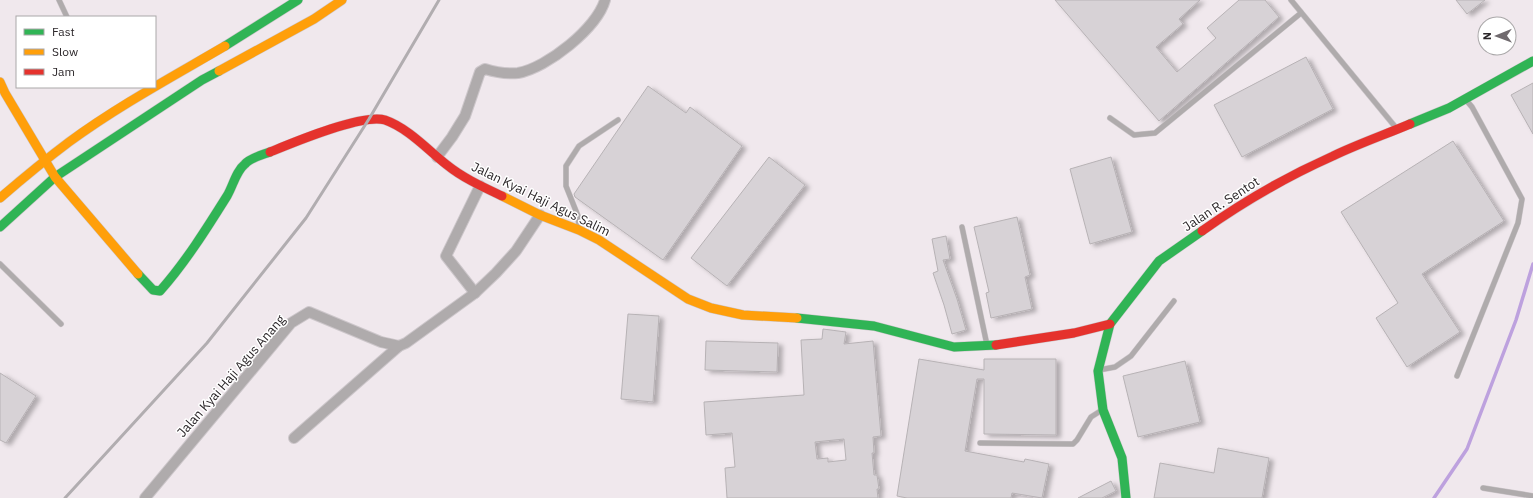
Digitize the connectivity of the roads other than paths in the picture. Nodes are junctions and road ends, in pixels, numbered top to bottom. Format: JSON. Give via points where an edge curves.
{"nodes":[{"id":1,"x":58,"y":0,"type":"edge"},
{"id":2,"x":298,"y":0,"type":"edge"},
{"id":3,"x":342,"y":0,"type":"edge"},
{"id":4,"x":605,"y":0,"type":"edge"},
{"id":5,"x":1291,"y":0,"type":"edge"},
{"id":6,"x":1301,"y":13,"type":"junction"},
{"id":7,"x":66,"y":16,"type":"edge"},
{"id":8,"x":1533,"y":61,"type":"edge"},
{"id":9,"x":0,"y":82,"type":"edge"},
{"id":10,"x":156,"y":84,"type":"edge"},
{"id":11,"x":149,"y":88,"type":"edge"},
{"id":12,"x":1466,"y":99,"type":"junction"},
{"id":13,"x":1110,"y":118,"type":"dead end"},
{"id":14,"x":618,"y":120,"type":"dead end"},
{"id":15,"x":1397,"y":130,"type":"junction"},
{"id":16,"x":437,"y":157,"type":"junction"},
{"id":17,"x":44,"y":160,"type":"junction"},
{"id":18,"x":55,"y":177,"type":"junction"},
{"id":19,"x":480,"y":186,"type":"junction"},
{"id":20,"x":0,"y":198,"type":"edge"},
{"id":21,"x":540,"y":215,"type":"junction"},
{"id":22,"x":0,"y":227,"type":"edge"},
{"id":23,"x":962,"y":227,"type":"dead end"},
{"id":24,"x":579,"y":230,"type":"junction"},
{"id":25,"x":0,"y":264,"type":"edge"},
{"id":26,"x":475,"y":293,"type":"junction"},
{"id":27,"x":1174,"y":301,"type":"dead end"},
{"id":28,"x":61,"y":324,"type":"dead end"},
{"id":29,"x":1110,"y":324,"type":"junction"},
{"id":30,"x":399,"y":346,"type":"junction"},
{"id":31,"x":987,"y":346,"type":"junction"},
{"id":32,"x":1098,"y":371,"type":"junction"},
{"id":33,"x":1457,"y":376,"type":"dead end"},
{"id":34,"x":1103,"y":410,"type":"junction"},
{"id":35,"x":294,"y":438,"type":"dead end"},
{"id":36,"x":980,"y":443,"type":"dead end"},
{"id":37,"x":1483,"y":488,"type":"dead end"},
{"id":38,"x":1533,"y":496,"type":"edge"},
{"id":39,"x":145,"y":498,"type":"edge"},
{"id":40,"x":1126,"y":498,"type":"edge"}],
"edges":[{"from":1,"to":7,"type":"lane"},
{"from":2,"to":10,"type":"main road"},
{"from":3,"to":18,"type":"main road","via":[[314,19],[202,80]]},
{"from":4,"to":16,"type":"street","via":[[603,9],[576,40],[550,59],[517,73],[484,69],[480,72],[465,116]]},
{"from":5,"to":6,"type":"lane"},
{"from":6,"to":13,"type":"lane","via":[[1155,133],[1134,135]]},
{"from":6,"to":15,"type":"lane"},
{"from":8,"to":12,"type":"main road","name":"Jalan R. Sentot"},
{"from":9,"to":17,"type":"main road","name":"Jalan Kyai Haji Agus Salim"},
{"from":11,"to":17,"type":"main road"},
{"from":12,"to":15,"type":"main road","name":"Jalan R. Sentot"},
{"from":12,"to":33,"type":"lane","via":[[1522,199],[1518,223]]},
{"from":14,"to":24,"type":"lane","via":[[579,146],[566,166],[566,186],[578,216]]},
{"from":15,"to":29,"type":"main road","name":"Jalan R. Sentot","via":[[1332,156],[1283,181],[1220,219],[1159,261]]},
{"from":16,"to":18,"type":"main road","name":"Jalan Kyai Haji Agus Salim","via":[[409,133],[386,120],[369,119],[334,128],[245,162],[216,214],[160,291],[154,290],[144,282]]},
{"from":16,"to":19,"type":"main road","name":"Jalan Kyai Haji Agus Salim"},
{"from":17,"to":18,"type":"main road","name":"Jalan Kyai Haji Agus Salim"},
{"from":17,"to":20,"type":"main road"},
{"from":18,"to":22,"type":"main road"},
{"from":19,"to":21,"type":"main road","name":"Jalan Kyai Haji Agus Salim"},
{"from":19,"to":26,"type":"street","via":[[446,256]]},
{"from":21,"to":24,"type":"main road","name":"Jalan Kyai Haji Agus Salim"},
{"from":21,"to":26,"type":"street","via":[[516,251]]},
{"from":23,"to":31,"type":"lane"},
{"from":24,"to":31,"type":"main road","name":"Jalan Kyai Haji Agus Salim","via":[[599,240],[688,299],[711,308],[743,315],[779,316],[874,326],[954,347]]},
{"from":25,"to":28,"type":"lane"},
{"from":26,"to":30,"type":"street"},
{"from":27,"to":32,"type":"lane","via":[[1131,356],[1115,367]]},
{"from":29,"to":31,"type":"main road","name":"Jalan Kyai Haji Agus Salim","via":[[1074,333]]},
{"from":29,"to":32,"type":"main road","name":"Jalan R. Sentot"},
{"from":30,"to":35,"type":"street"},
{"from":30,"to":39,"type":"street","name":"Jalan Kyai Haji Agus Anang","via":[[381,342],[309,312],[291,323]]},
{"from":32,"to":34,"type":"main road","name":"Jalan R. Sentot"},
{"from":34,"to":36,"type":"lane","via":[[1091,417],[1073,444]]},
{"from":34,"to":40,"type":"main road","name":"Jalan R. Sentot","via":[[1122,458]]},
{"from":37,"to":38,"type":"lane"}]}
